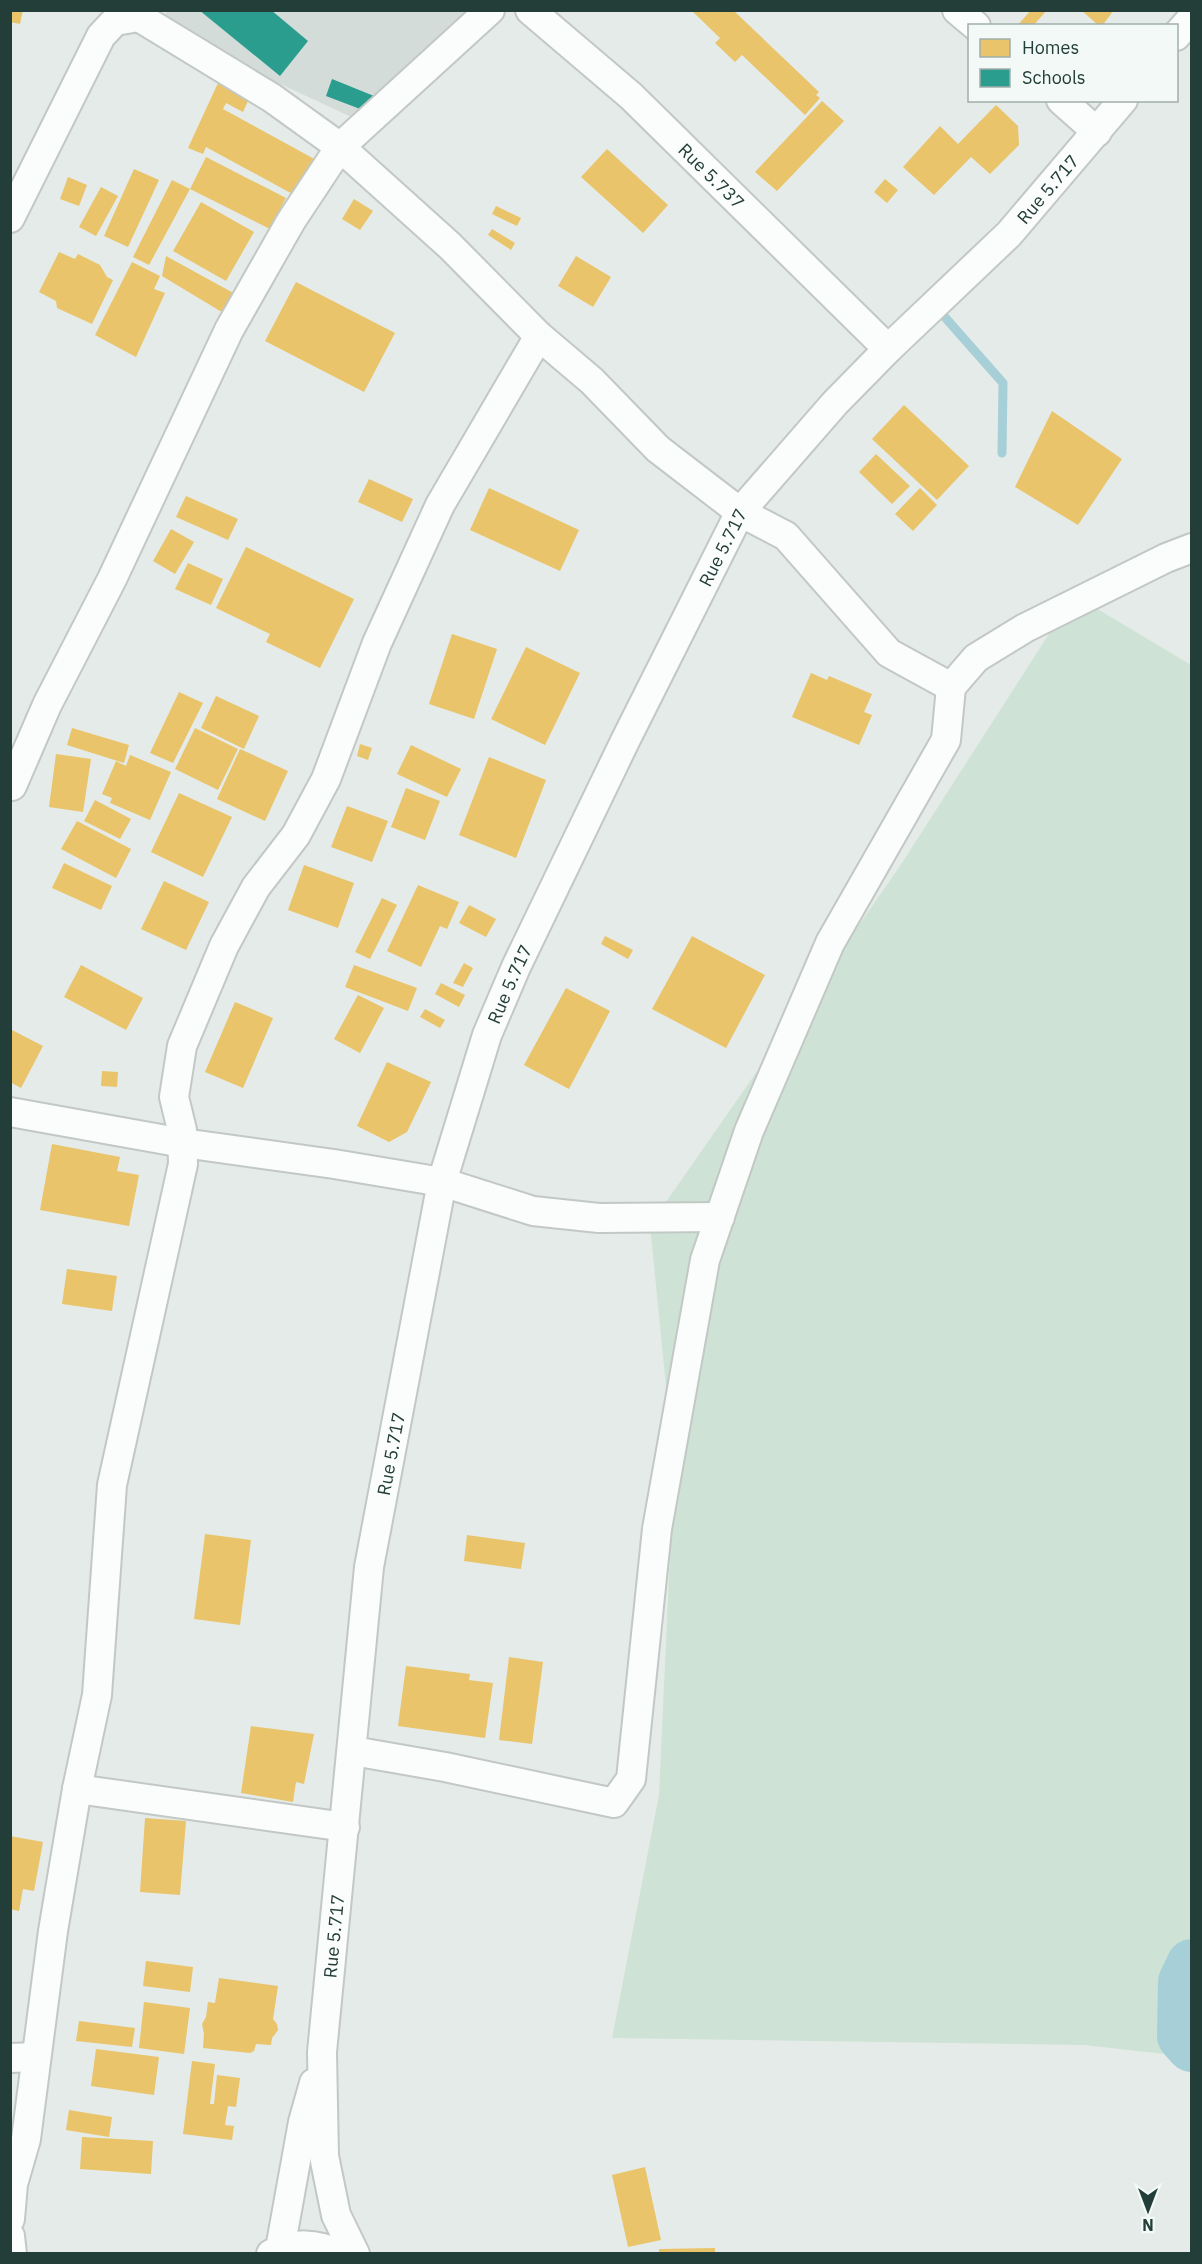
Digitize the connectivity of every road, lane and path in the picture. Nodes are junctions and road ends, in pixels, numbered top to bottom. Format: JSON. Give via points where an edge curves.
{"nodes":[{"id":1,"x":490,"y":10,"type":"edge"},
{"id":2,"x":530,"y":10,"type":"edge"},
{"id":3,"x":957,"y":10,"type":"edge"},
{"id":4,"x":1191,"y":18,"type":"edge"},
{"id":5,"x":974,"y":24,"type":"edge"},
{"id":6,"x":1178,"y":34,"type":"edge"},
{"id":7,"x":1062,"y":102,"type":"edge"},
{"id":8,"x":1122,"y":102,"type":"edge"},
{"id":9,"x":1097,"y":132,"type":"junction"},
{"id":10,"x":340,"y":147,"type":"junction"},
{"id":11,"x":10,"y":218,"type":"edge"},
{"id":12,"x":539,"y":336,"type":"junction"},
{"id":13,"x":888,"y":349,"type":"junction"},
{"id":14,"x":740,"y":512,"type":"junction"},
{"id":15,"x":1191,"y":548,"type":"edge"},
{"id":16,"x":951,"y":687,"type":"junction"},
{"id":17,"x":12,"y":786,"type":"dead end"},
{"id":18,"x":10,"y":1112,"type":"edge"},
{"id":19,"x":183,"y":1143,"type":"junction"},
{"id":20,"x":442,"y":1182,"type":"junction"},
{"id":21,"x":720,"y":1217,"type":"junction"},
{"id":22,"x":353,"y":1751,"type":"junction"},
{"id":23,"x":77,"y":1789,"type":"junction"},
{"id":24,"x":345,"y":1827,"type":"junction"},
{"id":25,"x":322,"y":2052,"type":"junction"},
{"id":26,"x":23,"y":2058,"type":"edge"},
{"id":27,"x":10,"y":2219,"type":"edge"},
{"id":28,"x":10,"y":2236,"type":"edge"},
{"id":29,"x":275,"y":2251,"type":"edge"},
{"id":30,"x":12,"y":2253,"type":"edge"},
{"id":31,"x":339,"y":2253,"type":"edge"},
{"id":32,"x":355,"y":2253,"type":"edge"}],
"edges":[{"from":1,"to":10,"type":"street"},
{"from":2,"to":13,"type":"street","name":"Rue 5.737","via":[[631,96]]},
{"from":3,"to":5,"type":"street"},
{"from":4,"to":6,"type":"street"},
{"from":7,"to":9,"type":"street"},
{"from":8,"to":9,"type":"street","name":"Rue 5.717"},
{"from":9,"to":13,"type":"street","name":"Rue 5.717","via":[[1009,234]]},
{"from":10,"to":11,"type":"street","via":[[272,98],[139,17],[115,21],[101,36]]},
{"from":10,"to":12,"type":"street","via":[[450,246]]},
{"from":10,"to":17,"type":"street","via":[[291,221],[229,330],[112,579],[47,705]]},
{"from":12,"to":14,"type":"street","via":[[592,381],[658,449]]},
{"from":12,"to":19,"type":"street","via":[[440,505],[377,643],[326,779],[296,834],[256,887],[224,946],[182,1046],[174,1097]]},
{"from":13,"to":14,"type":"street","name":"Rue 5.717"},
{"from":14,"to":16,"type":"street","via":[[786,536],[889,653]]},
{"from":14,"to":20,"type":"street","name":"Rue 5.717","via":[[516,967],[487,1035]]},
{"from":15,"to":16,"type":"street","via":[[1025,628],[976,658]]},
{"from":16,"to":21,"type":"street","via":[[946,740],[830,944],[749,1131]]},
{"from":18,"to":19,"type":"street"},
{"from":19,"to":20,"type":"street"},
{"from":19,"to":23,"type":"street","via":[[183,1164],[112,1485],[96,1695]]},
{"from":20,"to":21,"type":"street","via":[[533,1212],[599,1218]]},
{"from":20,"to":22,"type":"street","name":"Rue 5.717","via":[[369,1567]]},
{"from":21,"to":22,"type":"street","via":[[705,1260],[657,1529],[631,1779],[614,1803]]},
{"from":22,"to":24,"type":"street","name":"Rue 5.717"},
{"from":23,"to":24,"type":"street"},
{"from":23,"to":26,"type":"street","via":[[53,1931]]},
{"from":24,"to":25,"type":"street","name":"Rue 5.717"},
{"from":25,"to":29,"type":"street","name":"Rue 5.717"},
{"from":25,"to":32,"type":"street","name":"Rue 5.717","via":[[324,2156],[336,2215]]},
{"from":26,"to":27,"type":"street","via":[[26,2139],[13,2184]]},
{"from":28,"to":30,"type":"street"},
{"from":29,"to":31,"type":"street","via":[[303,2244]]}]}
